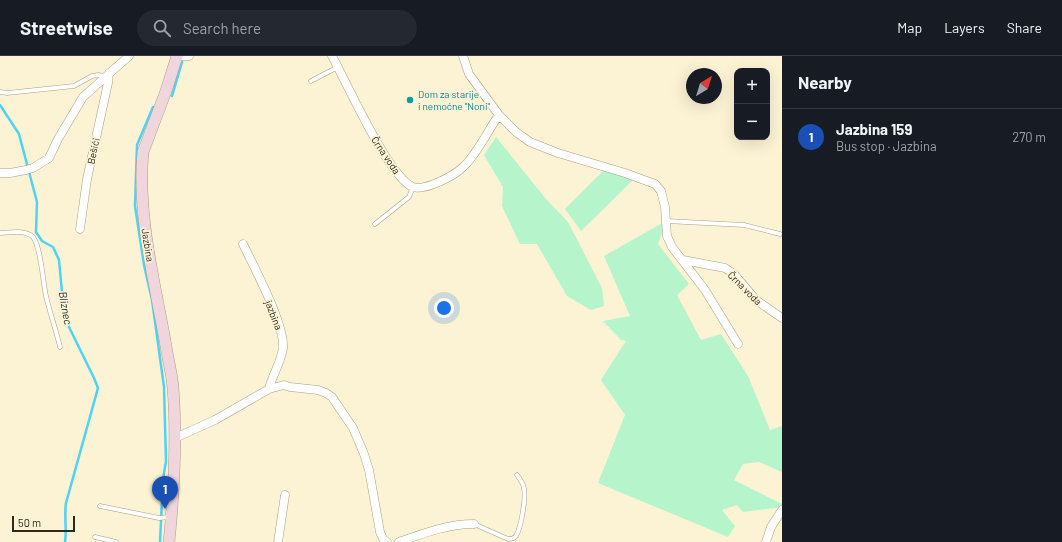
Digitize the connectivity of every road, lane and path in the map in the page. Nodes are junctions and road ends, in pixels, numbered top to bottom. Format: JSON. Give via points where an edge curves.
{"nodes":[{"id":1,"x":129,"y":56,"type":"edge"},
{"id":2,"x":177,"y":56,"type":"edge"},
{"id":3,"x":189,"y":56,"type":"edge"},
{"id":4,"x":332,"y":56,"type":"edge"},
{"id":5,"x":463,"y":56,"type":"edge"},
{"id":6,"x":338,"y":67,"type":"junction"},
{"id":7,"x":107,"y":75,"type":"junction"},
{"id":8,"x":311,"y":81,"type":"dead end"},
{"id":9,"x":0,"y":92,"type":"edge"},
{"id":10,"x":499,"y":115,"type":"junction"},
{"id":11,"x":0,"y":173,"type":"edge"},
{"id":12,"x":414,"y":187,"type":"junction"},
{"id":13,"x":666,"y":220,"type":"junction"},
{"id":14,"x":375,"y":224,"type":"dead end"},
{"id":15,"x":80,"y":229,"type":"dead end"},
{"id":16,"x":0,"y":233,"type":"edge"},
{"id":17,"x":780,"y":234,"type":"dead end"},
{"id":18,"x":243,"y":244,"type":"dead end"},
{"id":19,"x":682,"y":260,"type":"junction"},
{"id":20,"x":782,"y":318,"type":"edge"},
{"id":21,"x":738,"y":344,"type":"dead end"},
{"id":22,"x":60,"y":346,"type":"dead end"},
{"id":23,"x":269,"y":389,"type":"junction"},
{"id":24,"x":175,"y":438,"type":"junction"},
{"id":25,"x":517,"y":475,"type":"dead end"},
{"id":26,"x":285,"y":495,"type":"dead end"},
{"id":27,"x":100,"y":506,"type":"dead end"},
{"id":28,"x":782,"y":510,"type":"edge"},
{"id":29,"x":168,"y":518,"type":"junction"},
{"id":30,"x":474,"y":524,"type":"joint"},
{"id":31,"x":94,"y":537,"type":"dead end"},
{"id":32,"x":116,"y":542,"type":"edge"},
{"id":33,"x":169,"y":542,"type":"edge"},
{"id":34,"x":278,"y":542,"type":"edge"},
{"id":35,"x":387,"y":542,"type":"edge"},
{"id":36,"x":399,"y":542,"type":"edge"},
{"id":37,"x":766,"y":542,"type":"edge"}],
"edges":[{"from":1,"to":7,"type":"street"},
{"from":2,"to":3,"type":"street"},
{"from":2,"to":24,"type":"street","name":"Jazbina","via":[[142,161],[143,214],[173,387]]},
{"from":4,"to":6,"type":"street","name":"Črna voda"},
{"from":5,"to":10,"type":"street","via":[[469,74]]},
{"from":6,"to":8,"type":"lane"},
{"from":6,"to":12,"type":"street","name":"Črna voda","via":[[387,158],[405,182]]},
{"from":7,"to":9,"type":"lane","via":[[92,76],[74,86]]},
{"from":7,"to":11,"type":"street","via":[[83,97],[49,158],[30,169]]},
{"from":7,"to":15,"type":"street","name":"Bešići","via":[[108,82],[87,179]]},
{"from":10,"to":12,"type":"street","via":[[463,168],[438,182],[424,187]]},
{"from":10,"to":13,"type":"street","via":[[530,142],[655,184],[665,207]]},
{"from":12,"to":14,"type":"lane","via":[[409,197]]},
{"from":13,"to":17,"type":"lane","via":[[744,225]]},
{"from":13,"to":19,"type":"street","via":[[667,236]]},
{"from":16,"to":22,"type":"lane","via":[[21,232],[33,238]]},
{"from":18,"to":23,"type":"street","name":"jazbina","via":[[282,335],[283,347]]},
{"from":19,"to":20,"type":"street","name":"Črna voda","via":[[725,268],[734,274],[756,300]]},
{"from":19,"to":21,"type":"street","via":[[705,290]]},
{"from":23,"to":24,"type":"street","via":[[215,420]]},
{"from":23,"to":35,"type":"street","via":[[284,385],[318,390],[326,393],[338,406],[353,428],[364,454],[380,532]]},
{"from":24,"to":29,"type":"street","name":"Jazbina"},
{"from":25,"to":30,"type":"lane","via":[[524,489],[522,522],[516,537],[508,539]]},
{"from":26,"to":34,"type":"street"},
{"from":27,"to":29,"type":"lane"},
{"from":28,"to":37,"type":"street"},
{"from":29,"to":33,"type":"street","name":"Jazbina"},
{"from":30,"to":36,"type":"street","via":[[432,530]]},
{"from":31,"to":32,"type":"lane"}]}
